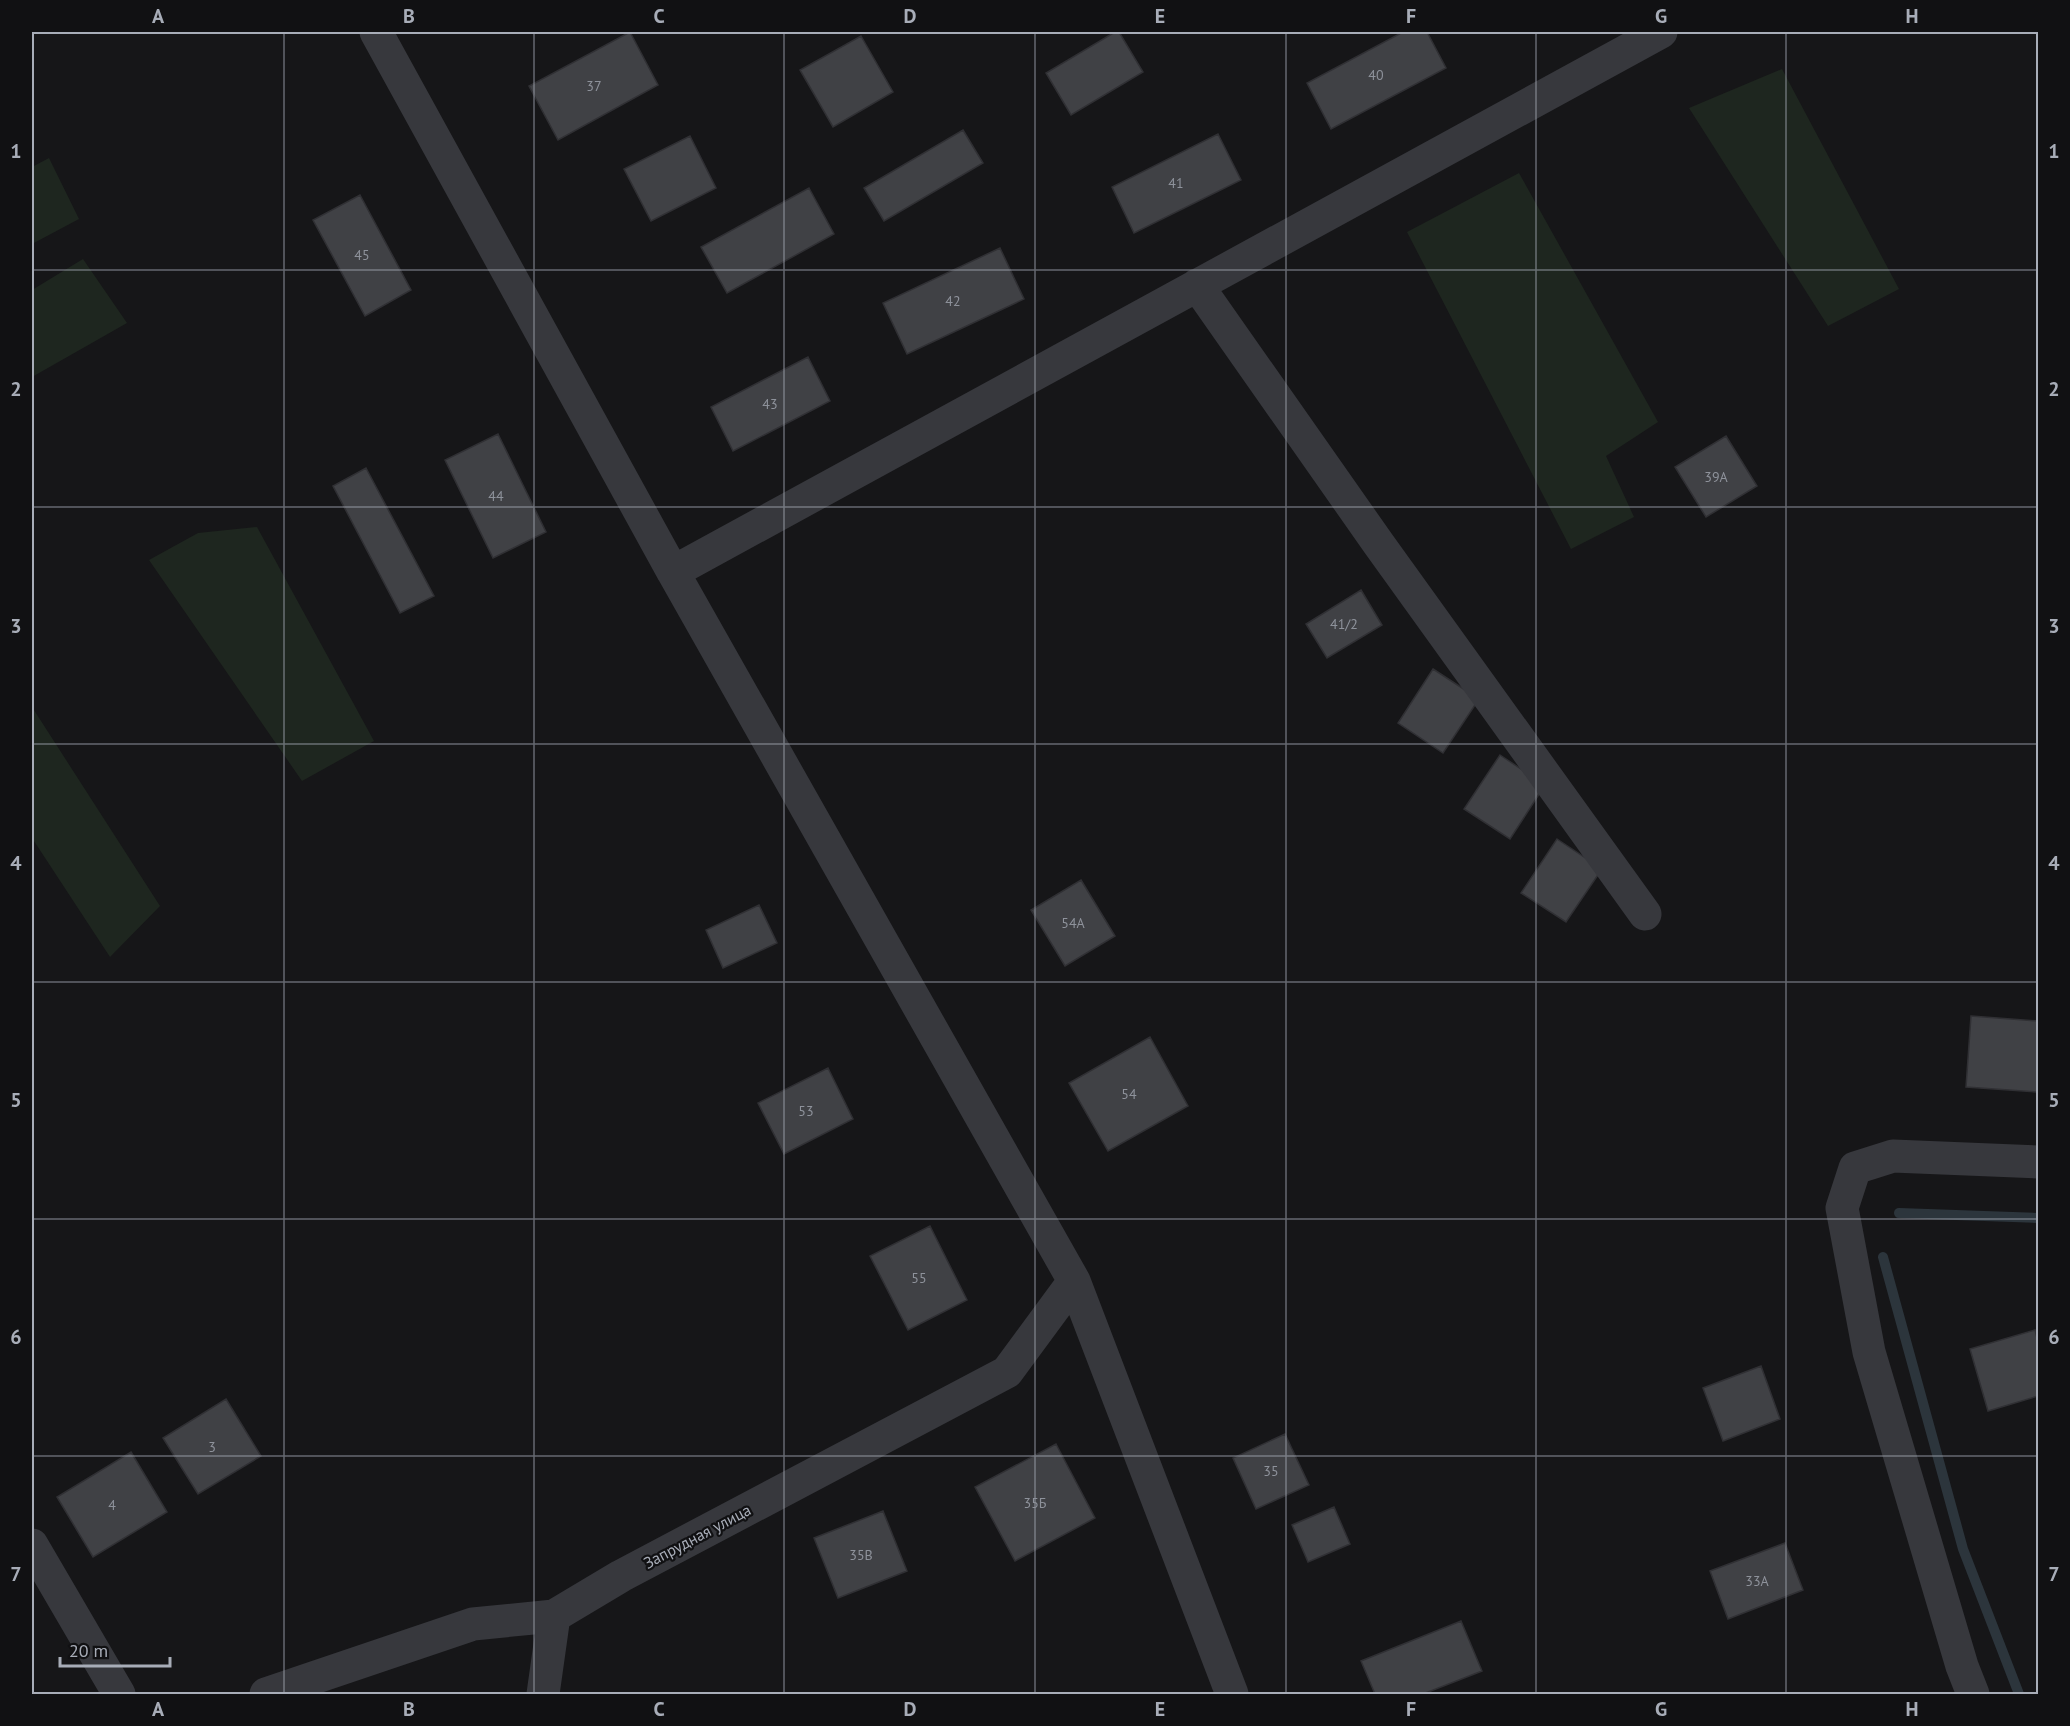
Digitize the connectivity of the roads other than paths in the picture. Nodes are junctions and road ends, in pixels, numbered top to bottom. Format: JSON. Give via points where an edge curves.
{"nodes":[{"id":1,"x":376,"y":32,"type":"edge"},
{"id":2,"x":1660,"y":32,"type":"edge"},
{"id":3,"x":1197,"y":285,"type":"junction"},
{"id":4,"x":673,"y":572,"type":"junction"},
{"id":5,"x":1645,"y":914,"type":"dead end"},
{"id":6,"x":2038,"y":1162,"type":"edge"},
{"id":7,"x":1074,"y":1281,"type":"junction"},
{"id":8,"x":32,"y":1545,"type":"edge"},
{"id":9,"x":554,"y":1616,"type":"junction"},
{"id":10,"x":119,"y":1695,"type":"edge"},
{"id":11,"x":266,"y":1695,"type":"edge"},
{"id":12,"x":543,"y":1695,"type":"edge"},
{"id":13,"x":1232,"y":1695,"type":"edge"},
{"id":14,"x":1973,"y":1695,"type":"edge"}],
"edges":[{"from":1,"to":4,"type":"street"},
{"from":2,"to":3,"type":"street"},
{"from":3,"to":4,"type":"street"},
{"from":3,"to":5,"type":"street"},
{"from":4,"to":7,"type":"street"},
{"from":6,"to":14,"type":"street","via":[[1893,1156],[1855,1168],[1842,1208],[1869,1352]]},
{"from":7,"to":9,"type":"street","name":"Запрудная улица","via":[[1007,1372],[621,1576]]},
{"from":7,"to":13,"type":"street"},
{"from":8,"to":10,"type":"street"},
{"from":9,"to":11,"type":"street","name":"Запрудная улица","via":[[473,1624]]},
{"from":9,"to":12,"type":"street"}]}
